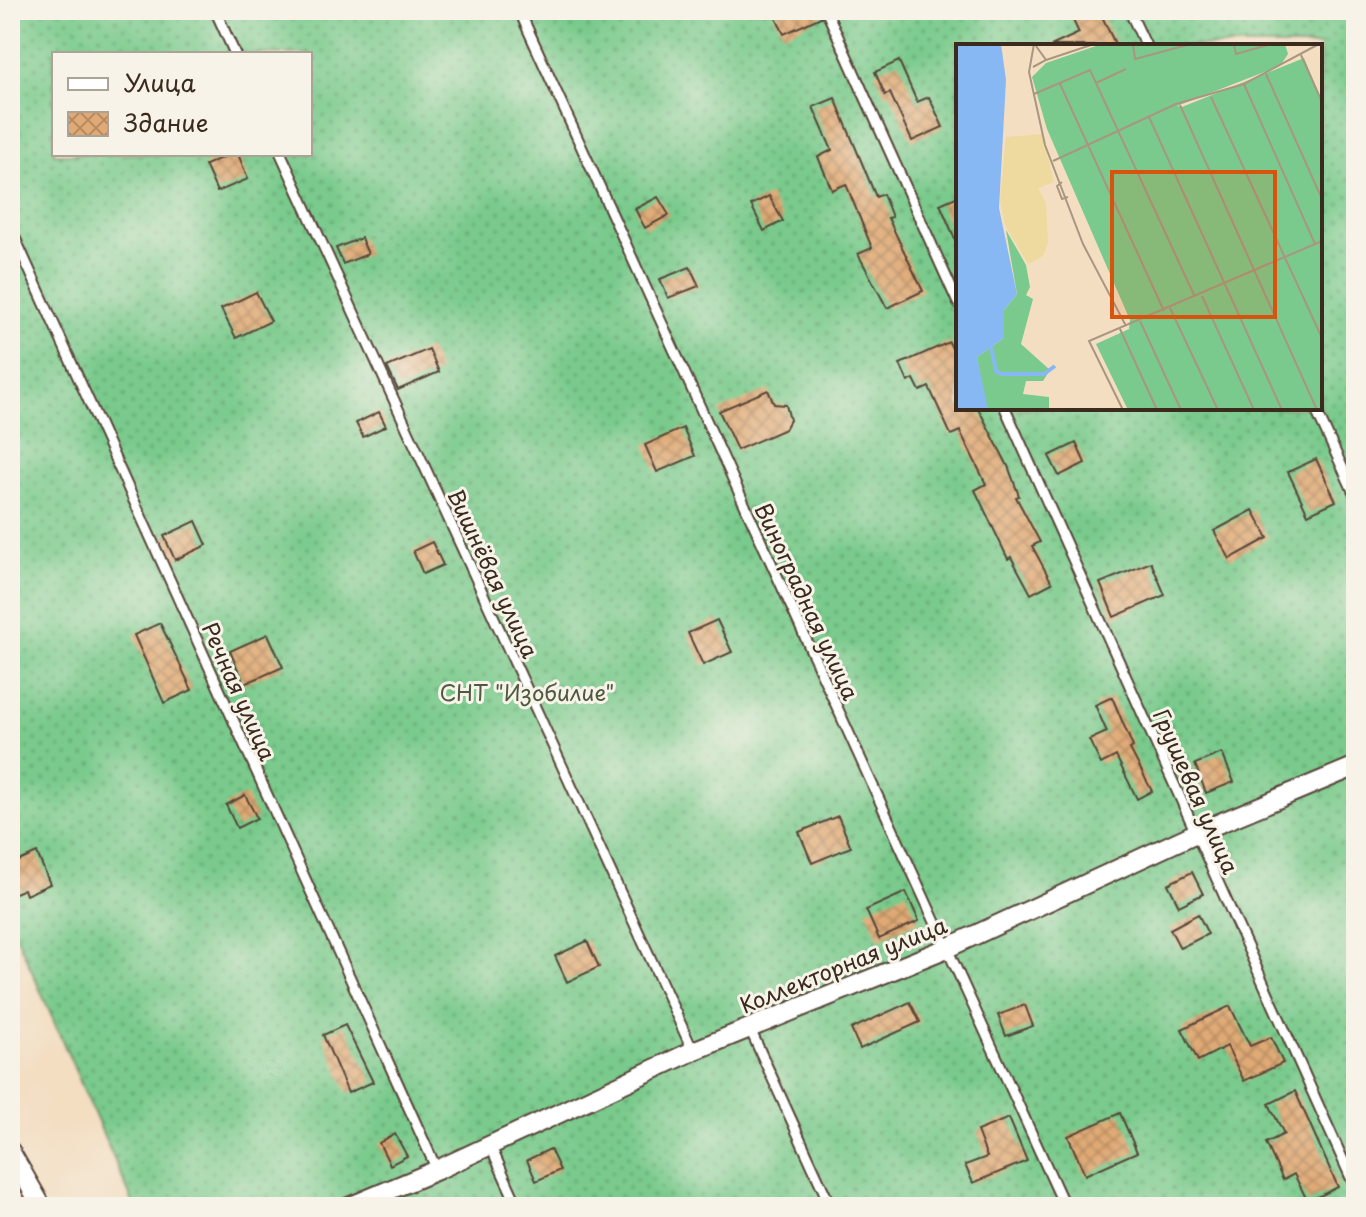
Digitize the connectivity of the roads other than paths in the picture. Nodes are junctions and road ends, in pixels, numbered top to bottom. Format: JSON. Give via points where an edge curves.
{"nodes":[{"id":1,"x":215,"y":10,"type":"edge"},
{"id":2,"x":519,"y":10,"type":"edge"},
{"id":3,"x":826,"y":10,"type":"edge"},
{"id":4,"x":1129,"y":10,"type":"edge"},
{"id":5,"x":1145,"y":44,"type":"edge"},
{"id":6,"x":234,"y":52,"type":"edge"},
{"id":7,"x":282,"y":156,"type":"edge"},
{"id":8,"x":10,"y":227,"type":"edge"},
{"id":9,"x":956,"y":299,"type":"edge"},
{"id":10,"x":1006,"y":410,"type":"edge"},
{"id":11,"x":1316,"y":410,"type":"edge"},
{"id":12,"x":1356,"y":497,"type":"edge"},
{"id":13,"x":1356,"y":766,"type":"edge"},
{"id":14,"x":1196,"y":833,"type":"junction"},
{"id":15,"x":947,"y":948,"type":"junction"},
{"id":16,"x":750,"y":1029,"type":"junction"},
{"id":17,"x":693,"y":1051,"type":"junction"},
{"id":18,"x":490,"y":1145,"type":"junction"},
{"id":19,"x":10,"y":1151,"type":"edge"},
{"id":20,"x":437,"y":1170,"type":"junction"},
{"id":21,"x":1356,"y":1189,"type":"edge"},
{"id":22,"x":42,"y":1207,"type":"edge"},
{"id":23,"x":349,"y":1207,"type":"edge"},
{"id":24,"x":518,"y":1207,"type":"edge"},
{"id":25,"x":831,"y":1207,"type":"edge"},
{"id":26,"x":1065,"y":1207,"type":"edge"}],
"edges":[{"from":1,"to":6,"type":"lane"},
{"from":2,"to":15,"type":"lane","name":"Виноградная улица"},
{"from":3,"to":9,"type":"lane"},
{"from":4,"to":5,"type":"lane"},
{"from":7,"to":17,"type":"lane","name":"Вишнёвая улица"},
{"from":8,"to":20,"type":"lane","name":"Речная улица"},
{"from":10,"to":14,"type":"lane","name":"Грушевая улица"},
{"from":11,"to":12,"type":"lane"},
{"from":13,"to":14,"type":"street","name":"Коллекторная улица"},
{"from":14,"to":15,"type":"street","name":"Коллекторная улица"},
{"from":14,"to":21,"type":"lane","name":"Грушевая улица"},
{"from":15,"to":16,"type":"street","name":"Коллекторная улица"},
{"from":15,"to":26,"type":"lane","name":"Виноградная улица"},
{"from":16,"to":17,"type":"street","name":"Коллекторная улица"},
{"from":16,"to":25,"type":"lane"},
{"from":17,"to":18,"type":"street","name":"Коллекторная улица"},
{"from":18,"to":20,"type":"street","name":"Коллекторная улица"},
{"from":18,"to":24,"type":"lane"},
{"from":19,"to":22,"type":"street"},
{"from":20,"to":23,"type":"street","name":"Коллекторная улица"}]}
